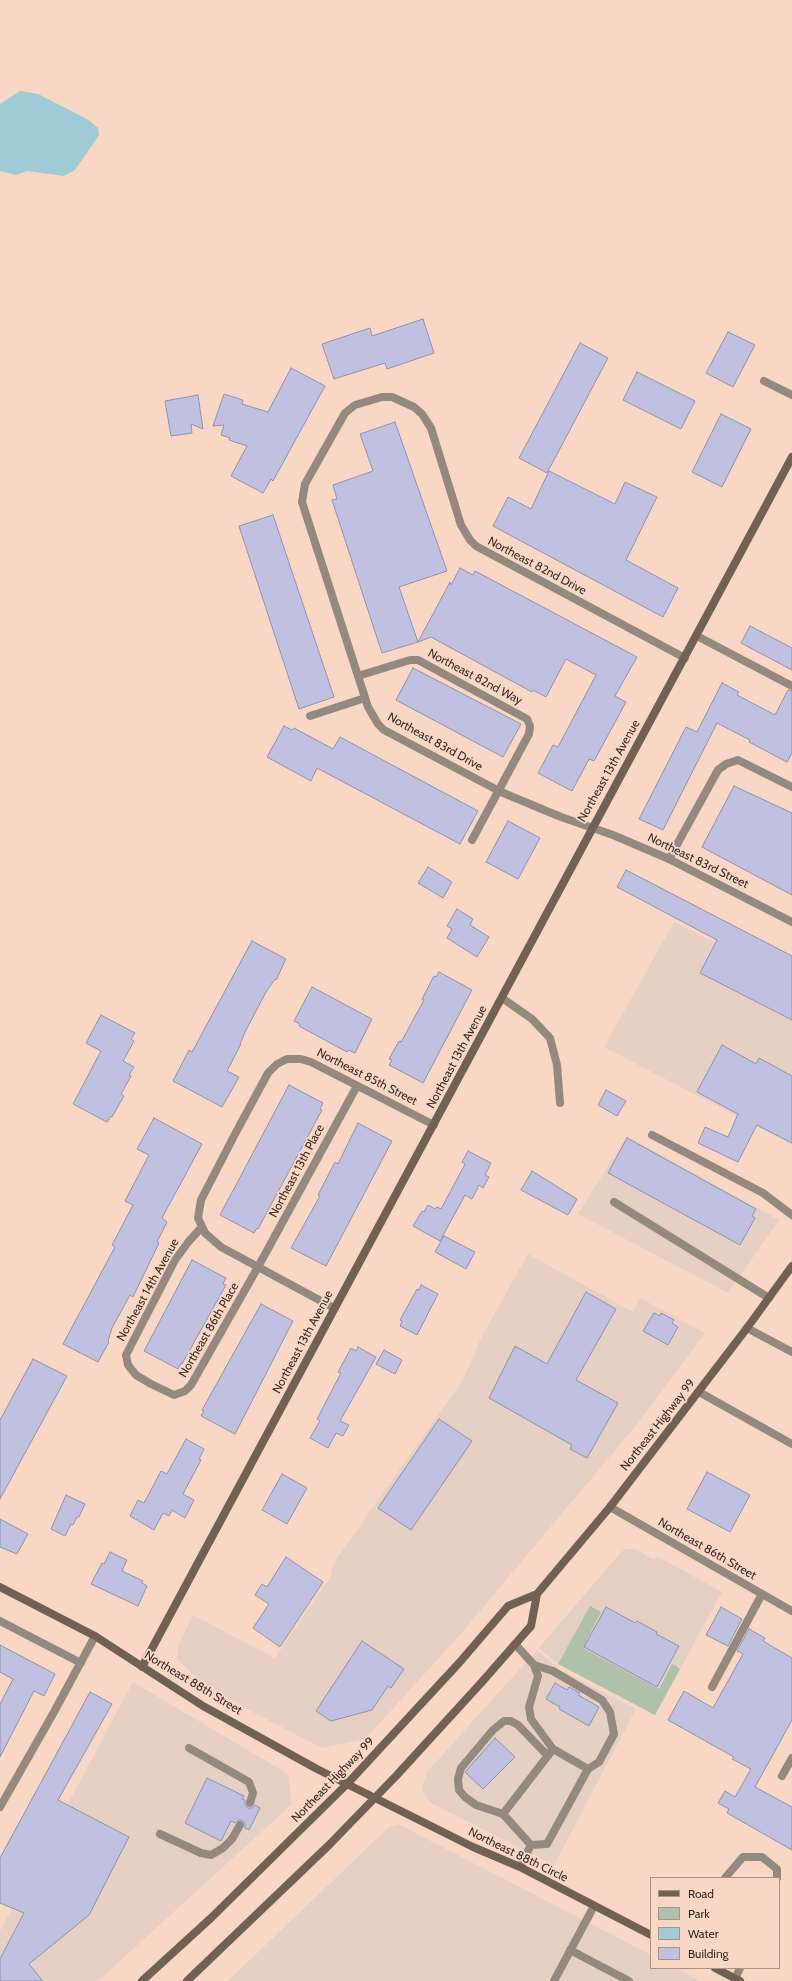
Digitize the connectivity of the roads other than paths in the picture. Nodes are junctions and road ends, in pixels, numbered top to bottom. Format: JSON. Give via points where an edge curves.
{"nodes":[{"id":1,"x":764,"y":381,"type":"dead end"},
{"id":2,"x":792,"y":395,"type":"edge"},
{"id":3,"x":792,"y":457,"type":"edge"},
{"id":4,"x":302,"y":497,"type":"joint"},
{"id":5,"x":697,"y":636,"type":"junction"},
{"id":6,"x":685,"y":658,"type":"junction"},
{"id":7,"x":358,"y":676,"type":"junction"},
{"id":8,"x":792,"y":686,"type":"edge"},
{"id":9,"x":365,"y":698,"type":"junction"},
{"id":10,"x":310,"y":716,"type":"dead end"},
{"id":11,"x":792,"y":787,"type":"edge"},
{"id":12,"x":499,"y":790,"type":"junction"},
{"id":13,"x":592,"y":828,"type":"junction"},
{"id":14,"x":472,"y":840,"type":"dead end"},
{"id":15,"x":669,"y":859,"type":"junction"},
{"id":16,"x":792,"y":922,"type":"edge"},
{"id":17,"x":502,"y":998,"type":"junction"},
{"id":18,"x":357,"y":1086,"type":"junction"},
{"id":19,"x":560,"y":1103,"type":"dead end"},
{"id":20,"x":434,"y":1125,"type":"junction"},
{"id":21,"x":652,"y":1134,"type":"dead end"},
{"id":22,"x":614,"y":1202,"type":"dead end"},
{"id":23,"x":792,"y":1215,"type":"edge"},
{"id":24,"x":202,"y":1226,"type":"junction"},
{"id":25,"x":792,"y":1266,"type":"edge"},
{"id":26,"x":258,"y":1268,"type":"junction"},
{"id":27,"x":769,"y":1298,"type":"junction"},
{"id":28,"x":334,"y":1308,"type":"junction"},
{"id":29,"x":747,"y":1328,"type":"junction"},
{"id":30,"x":792,"y":1352,"type":"edge"},
{"id":31,"x":151,"y":1384,"type":"joint"},
{"id":32,"x":699,"y":1392,"type":"junction"},
{"id":33,"x":792,"y":1444,"type":"edge"},
{"id":34,"x":610,"y":1507,"type":"junction"},
{"id":35,"x":0,"y":1587,"type":"edge"},
{"id":36,"x":537,"y":1594,"type":"junction"},
{"id":37,"x":762,"y":1594,"type":"junction"},
{"id":38,"x":792,"y":1611,"type":"edge"},
{"id":39,"x":0,"y":1621,"type":"edge"},
{"id":40,"x":95,"y":1636,"type":"junction"},
{"id":41,"x":515,"y":1644,"type":"junction"},
{"id":42,"x":81,"y":1663,"type":"junction"},
{"id":43,"x":534,"y":1666,"type":"junction"},
{"id":44,"x":142,"y":1667,"type":"junction"},
{"id":45,"x":712,"y":1687,"type":"dead end"},
{"id":46,"x":189,"y":1748,"type":"dead end"},
{"id":47,"x":551,"y":1752,"type":"junction"},
{"id":48,"x":792,"y":1758,"type":"edge"},
{"id":49,"x":588,"y":1769,"type":"junction"},
{"id":50,"x":782,"y":1776,"type":"dead end"},
{"id":51,"x":348,"y":1783,"type":"junction"},
{"id":52,"x":375,"y":1797,"type":"junction"},
{"id":53,"x":250,"y":1803,"type":"dead end"},
{"id":54,"x":0,"y":1807,"type":"edge"},
{"id":55,"x":503,"y":1814,"type":"junction"},
{"id":56,"x":240,"y":1825,"type":"dead end"},
{"id":57,"x":160,"y":1834,"type":"dead end"},
{"id":58,"x":532,"y":1845,"type":"junction"},
{"id":59,"x":520,"y":1867,"type":"junction"},
{"id":60,"x":726,"y":1877,"type":"edge"},
{"id":61,"x":777,"y":1877,"type":"edge"},
{"id":62,"x":594,"y":1906,"type":"junction"},
{"id":63,"x":650,"y":1934,"type":"edge"},
{"id":64,"x":570,"y":1950,"type":"junction"},
{"id":65,"x":717,"y":1969,"type":"edge"},
{"id":66,"x":740,"y":1969,"type":"edge"},
{"id":67,"x":738,"y":1980,"type":"edge"},
{"id":68,"x":142,"y":1981,"type":"edge"},
{"id":69,"x":187,"y":1981,"type":"edge"},
{"id":70,"x":554,"y":1981,"type":"edge"},
{"id":71,"x":629,"y":1981,"type":"edge"}],
"edges":[{"from":1,"to":2,"type":"street"},
{"from":3,"to":5,"type":"street","name":"Northeast 13th Avenue"},
{"from":4,"to":6,"type":"street","name":"Northeast 82nd Drive","via":[[305,484],[341,418],[350,408],[366,401],[392,397],[414,407],[431,428],[462,525],[476,546]]},
{"from":4,"to":7,"type":"street","name":"Northeast 83rd Drive","via":[[303,509]]},
{"from":5,"to":6,"type":"street","name":"Northeast 13th Avenue"},
{"from":5,"to":8,"type":"street"},
{"from":6,"to":13,"type":"street","name":"Northeast 13th Avenue"},
{"from":7,"to":9,"type":"street","name":"Northeast 83rd Drive"},
{"from":7,"to":12,"type":"street","name":"Northeast 82nd Way","via":[[410,660],[418,660],[527,719],[530,726],[529,734]]},
{"from":9,"to":10,"type":"street"},
{"from":9,"to":12,"type":"street","name":"Northeast 83rd Drive","via":[[372,716],[384,730]]},
{"from":11,"to":15,"type":"street","via":[[738,760],[726,764],[718,770]]},
{"from":12,"to":13,"type":"street","name":"Northeast 83rd Drive"},
{"from":12,"to":14,"type":"street"},
{"from":13,"to":15,"type":"street","name":"Northeast 83rd Street"},
{"from":13,"to":17,"type":"street","name":"Northeast 13th Avenue"},
{"from":15,"to":16,"type":"street","name":"Northeast 83rd Street"},
{"from":17,"to":19,"type":"street","via":[[532,1019],[550,1038],[557,1064]]},
{"from":17,"to":20,"type":"street","name":"Northeast 13th Avenue"},
{"from":18,"to":20,"type":"street","name":"Northeast 85th Street"},
{"from":18,"to":24,"type":"street","name":"Northeast 85th Street","via":[[301,1059],[287,1059],[277,1064],[268,1073],[207,1188],[198,1214]]},
{"from":18,"to":26,"type":"street","name":"Northeast 13th Place"},
{"from":20,"to":28,"type":"street","name":"Northeast 13th Avenue"},
{"from":21,"to":23,"type":"street","via":[[763,1193]]},
{"from":22,"to":27,"type":"street"},
{"from":24,"to":26,"type":"street","via":[[214,1243]]},
{"from":24,"to":31,"type":"street","name":"Northeast 14th Avenue","via":[[178,1257],[126,1352],[126,1362],[132,1372]]},
{"from":25,"to":27,"type":"street","name":"Northeast Highway 99"},
{"from":26,"to":28,"type":"street"},
{"from":26,"to":31,"type":"street","name":"Northeast 86th Place","via":[[189,1388],[174,1395]]},
{"from":27,"to":29,"type":"street","name":"Northeast Highway 99"},
{"from":28,"to":44,"type":"street","name":"Northeast 13th Avenue"},
{"from":29,"to":30,"type":"street"},
{"from":29,"to":32,"type":"street","name":"Northeast Highway 99"},
{"from":32,"to":33,"type":"street"},
{"from":32,"to":34,"type":"street","name":"Northeast Highway 99"},
{"from":34,"to":36,"type":"street","name":"Northeast Highway 99"},
{"from":34,"to":37,"type":"street","name":"Northeast 86th Street"},
{"from":35,"to":40,"type":"street","name":"Northeast 88th Street"},
{"from":36,"to":41,"type":"street","name":"Northeast Highway 99","via":[[531,1626]]},
{"from":36,"to":51,"type":"street","name":"Northeast Highway 99","via":[[508,1606]]},
{"from":37,"to":38,"type":"street","name":"Northeast 86th Street"},
{"from":37,"to":45,"type":"street"},
{"from":39,"to":42,"type":"street"},
{"from":40,"to":42,"type":"street"},
{"from":40,"to":44,"type":"street","name":"Northeast 88th Street"},
{"from":41,"to":43,"type":"street"},
{"from":41,"to":52,"type":"street","name":"Northeast Highway 99"},
{"from":42,"to":54,"type":"street"},
{"from":43,"to":47,"type":"street","via":[[538,1676],[529,1707],[531,1719]]},
{"from":43,"to":49,"type":"street","via":[[552,1671],[596,1696],[610,1712],[614,1734],[600,1762]]},
{"from":44,"to":51,"type":"street","name":"Northeast 88th Street","via":[[203,1706],[317,1769]]},
{"from":46,"to":53,"type":"street","via":[[249,1782],[253,1793]]},
{"from":47,"to":49,"type":"street"},
{"from":47,"to":55,"type":"street"},
{"from":47,"to":55,"type":"street","via":[[518,1725],[504,1721],[493,1730],[461,1768],[459,1790],[465,1797],[476,1805]]},
{"from":48,"to":50,"type":"street"},
{"from":49,"to":58,"type":"street","via":[[547,1844]]},
{"from":51,"to":52,"type":"street","name":"Northeast 88th Street"},
{"from":51,"to":68,"type":"street","name":"Northeast Highway 99","via":[[239,1891]]},
{"from":52,"to":59,"type":"street","name":"Northeast 88th Circle","via":[[473,1847]]},
{"from":52,"to":69,"type":"street","name":"Northeast Highway 99","via":[[282,1891]]},
{"from":55,"to":58,"type":"street"},
{"from":56,"to":57,"type":"street","via":[[232,1839],[211,1855]]},
{"from":58,"to":59,"type":"street"},
{"from":59,"to":62,"type":"street","name":"Northeast 88th Circle"},
{"from":60,"to":61,"type":"street","via":[[743,1857],[762,1857],[777,1869]]},
{"from":62,"to":63,"type":"street","name":"Northeast 88th Circle"},
{"from":62,"to":64,"type":"street"},
{"from":64,"to":70,"type":"street"},
{"from":64,"to":71,"type":"street"},
{"from":65,"to":67,"type":"street"},
{"from":66,"to":67,"type":"street"}]}
